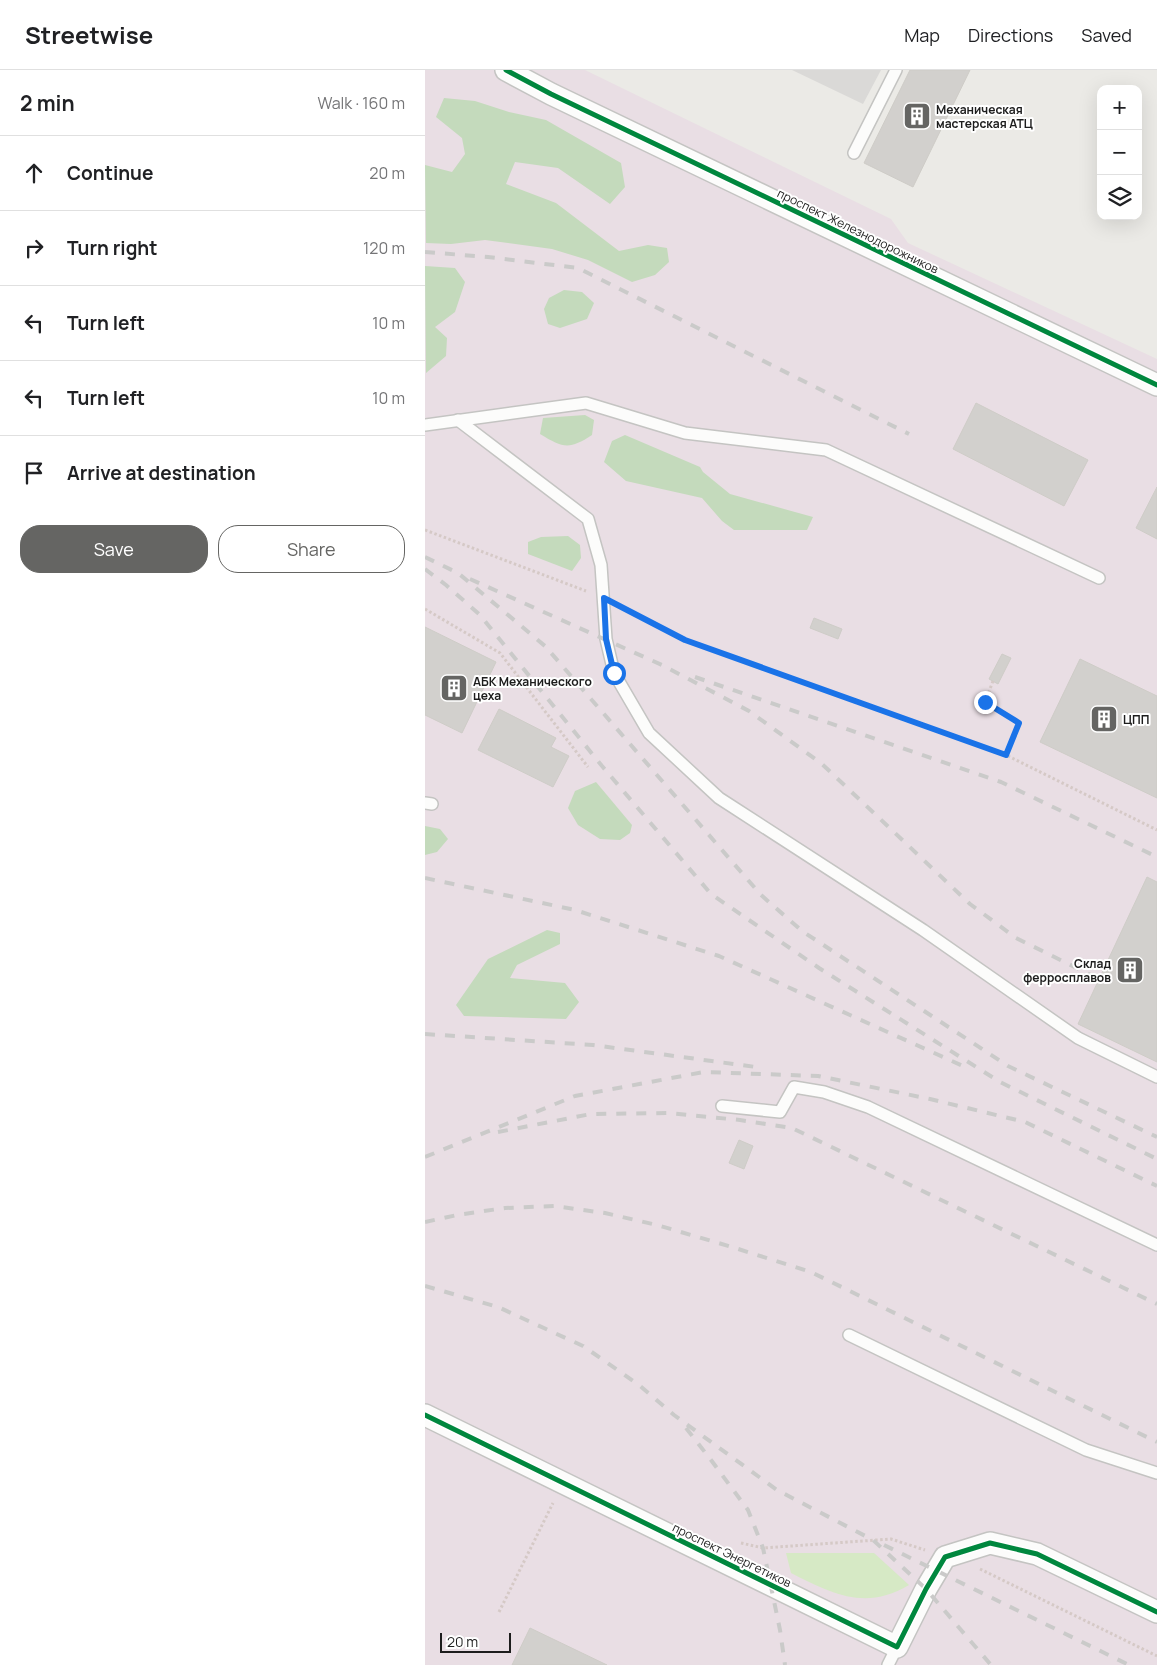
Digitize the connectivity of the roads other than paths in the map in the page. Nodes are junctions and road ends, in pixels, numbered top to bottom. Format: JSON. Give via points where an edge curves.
{"nodes":[{"id":1,"x":506,"y":70,"type":"edge"},
{"id":2,"x":896,"y":70,"type":"edge"},
{"id":3,"x":854,"y":153,"type":"dead end"},
{"id":4,"x":1157,"y":385,"type":"edge"},
{"id":5,"x":458,"y":420,"type":"junction"},
{"id":6,"x":425,"y":425,"type":"edge"},
{"id":7,"x":1099,"y":578,"type":"dead end"},
{"id":8,"x":1157,"y":1077,"type":"edge"},
{"id":9,"x":722,"y":1106,"type":"dead end"},
{"id":10,"x":1157,"y":1246,"type":"edge"},
{"id":11,"x":849,"y":1335,"type":"dead end"},
{"id":12,"x":425,"y":1415,"type":"edge"},
{"id":13,"x":1157,"y":1473,"type":"edge"},
{"id":14,"x":1157,"y":1612,"type":"edge"},
{"id":15,"x":893,"y":1656,"type":"edge"}],
"edges":[{"from":1,"to":4,"type":"street","name":"проспект Железнодорожников"},
{"from":2,"to":3,"type":"lane"},
{"from":5,"to":6,"type":"lane"},
{"from":5,"to":7,"type":"lane","via":[[586,403],[685,433],[826,450]]},
{"from":5,"to":8,"type":"lane","via":[[588,519],[601,565],[606,639],[614,673],[649,733],[719,798],[923,930],[1078,1038]]},
{"from":9,"to":10,"type":"lane","via":[[780,1112],[794,1086],[824,1092],[867,1107]]},
{"from":11,"to":13,"type":"lane","via":[[1086,1450]]},
{"from":12,"to":15,"type":"street","name":"проспект Энергетиков","via":[[563,1483]]},
{"from":14,"to":15,"type":"street","name":"проспект Энергетиков","via":[[1037,1554],[990,1543],[945,1557]]}]}
